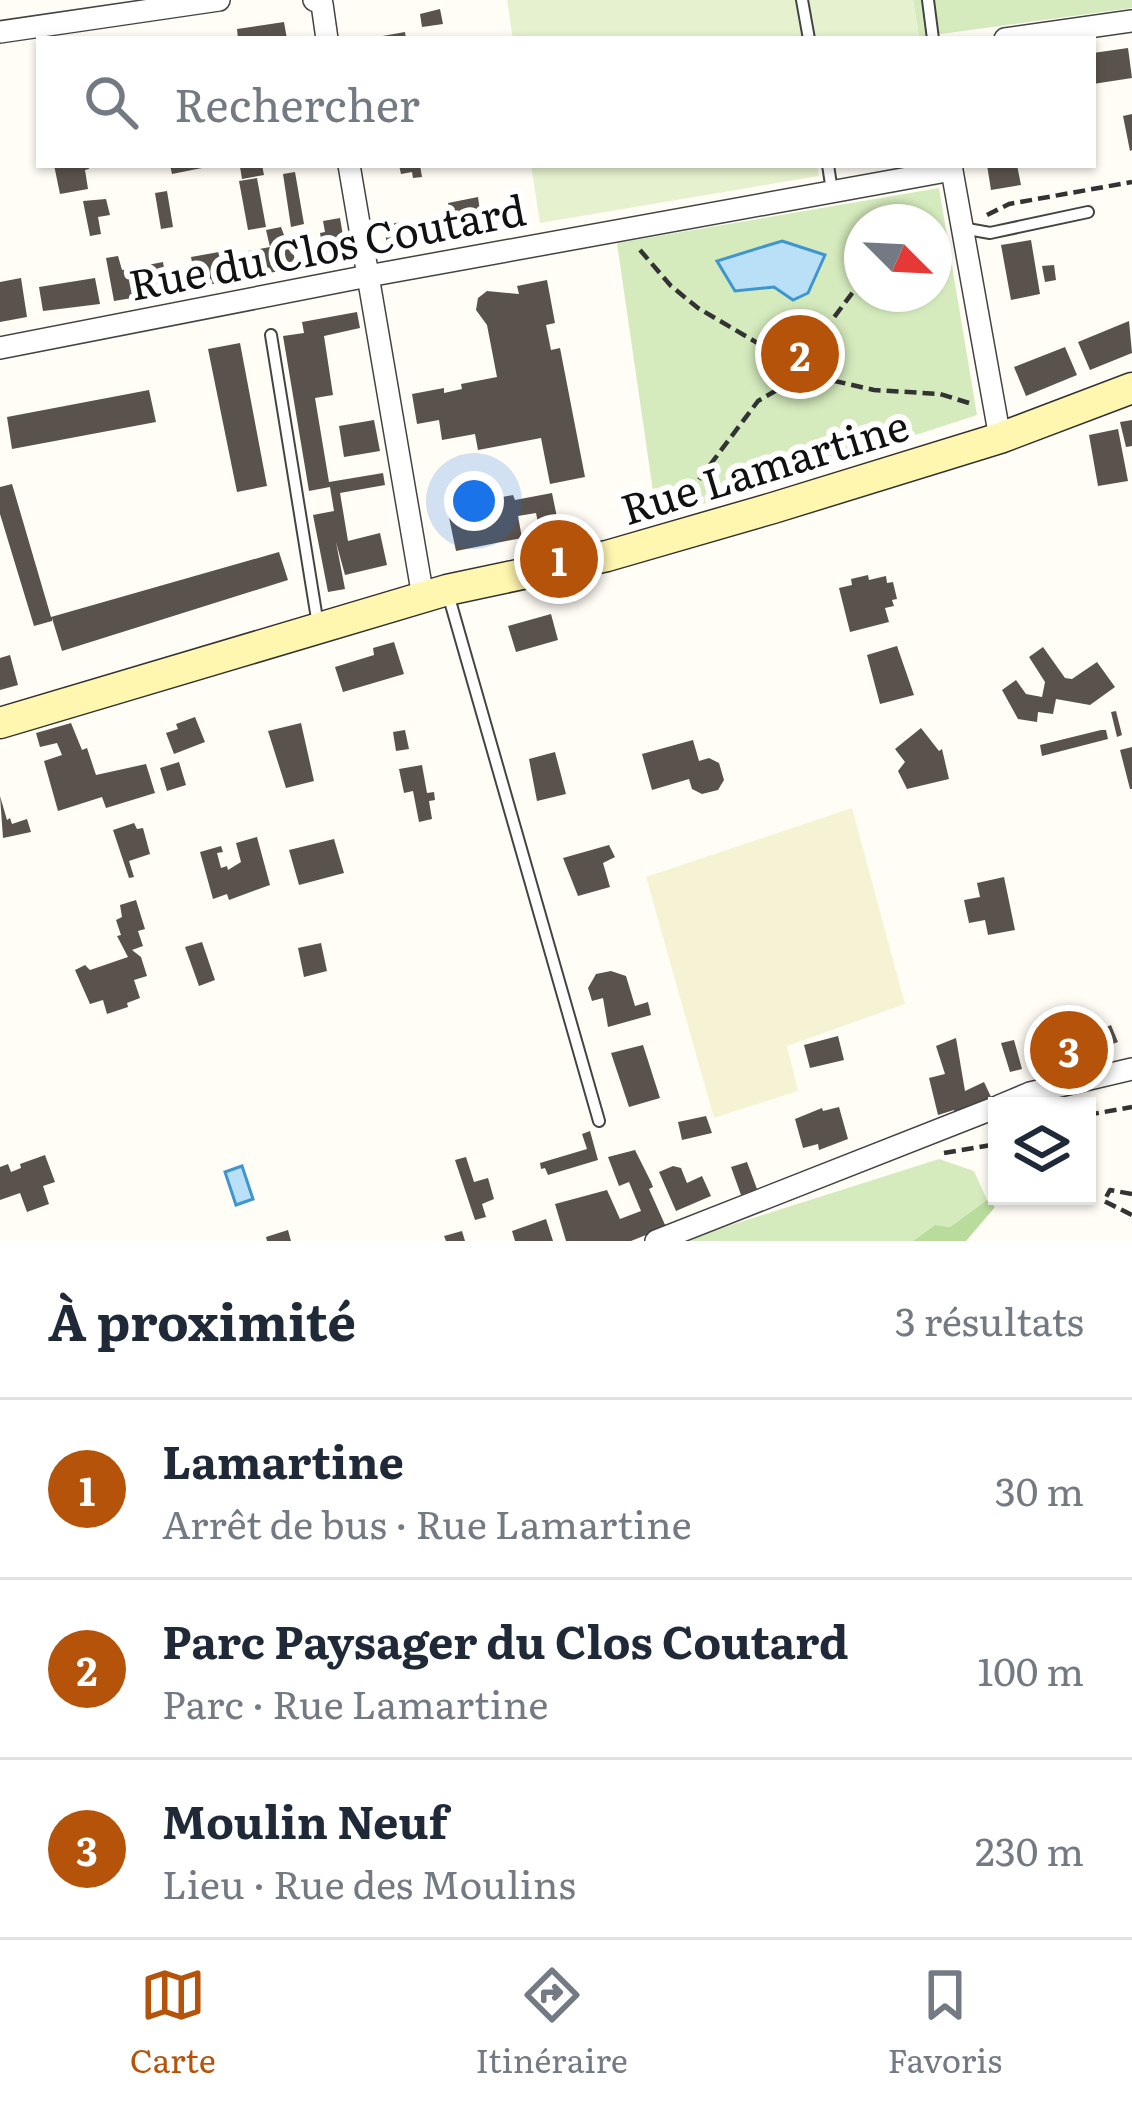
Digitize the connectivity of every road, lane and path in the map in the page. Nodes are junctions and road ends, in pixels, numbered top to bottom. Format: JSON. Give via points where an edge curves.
{"nodes":[{"id":1,"x":220,"y":0,"type":"edge"},
{"id":2,"x":314,"y":0,"type":"edge"},
{"id":3,"x":802,"y":0,"type":"edge"},
{"id":4,"x":928,"y":0,"type":"edge"},
{"id":5,"x":1132,"y":21,"type":"edge"},
{"id":6,"x":0,"y":32,"type":"edge"},
{"id":7,"x":327,"y":36,"type":"edge"},
{"id":8,"x":808,"y":36,"type":"edge"},
{"id":9,"x":933,"y":36,"type":"edge"},
{"id":10,"x":1026,"y":36,"type":"edge"},
{"id":11,"x":350,"y":168,"type":"edge"},
{"id":12,"x":828,"y":168,"type":"edge"},
{"id":13,"x":947,"y":168,"type":"edge"},
{"id":14,"x":952,"y":168,"type":"edge"},
{"id":15,"x":1132,"y":182,"type":"edge"},
{"id":16,"x":832,"y":191,"type":"junction"},
{"id":17,"x":1088,"y":212,"type":"dead end"},
{"id":18,"x":635,"y":227,"type":"junction"},
{"id":19,"x":962,"y":228,"type":"junction"},
{"id":20,"x":368,"y":276,"type":"junction"},
{"id":21,"x":844,"y":304,"type":"edge"},
{"id":22,"x":271,"y":335,"type":"dead end"},
{"id":23,"x":0,"y":348,"type":"edge"},
{"id":24,"x":805,"y":356,"type":"junction"},
{"id":25,"x":790,"y":359,"type":"junction"},
{"id":26,"x":813,"y":376,"type":"junction"},
{"id":27,"x":791,"y":384,"type":"junction"},
{"id":28,"x":1132,"y":388,"type":"edge"},
{"id":29,"x":993,"y":399,"type":"junction"},
{"id":30,"x":1000,"y":437,"type":"junction"},
{"id":31,"x":688,"y":532,"type":"junction"},
{"id":32,"x":435,"y":594,"type":"junction"},
{"id":33,"x":318,"y":628,"type":"junction"},
{"id":34,"x":0,"y":723,"type":"edge"},
{"id":35,"x":1132,"y":1070,"type":"edge"},
{"id":36,"x":1021,"y":1097,"type":"edge"},
{"id":37,"x":1132,"y":1107,"type":"edge"},
{"id":38,"x":988,"y":1111,"type":"edge"},
{"id":39,"x":1096,"y":1113,"type":"edge"},
{"id":40,"x":599,"y":1121,"type":"dead end"},
{"id":41,"x":1132,"y":1194,"type":"edge"},
{"id":42,"x":1132,"y":1215,"type":"edge"},
{"id":43,"x":656,"y":1241,"type":"edge"}],
"edges":[{"from":1,"to":6,"type":"street"},
{"from":2,"to":7,"type":"street","via":[[322,4]]},
{"from":3,"to":8,"type":"lane"},
{"from":4,"to":9,"type":"lane"},
{"from":5,"to":10,"type":"street"},
{"from":11,"to":20,"type":"street"},
{"from":12,"to":16,"type":"lane"},
{"from":13,"to":16,"type":"street","name":"Rue du Clos Coutard"},
{"from":14,"to":19,"type":"street"},
{"from":15,"to":19,"type":"path","via":[[1009,203]]},
{"from":16,"to":18,"type":"street","name":"Rue du Clos Coutard"},
{"from":17,"to":19,"type":"lane","via":[[990,233]]},
{"from":18,"to":20,"type":"street","name":"Rue du Clos Coutard"},
{"from":18,"to":25,"type":"path","via":[[640,253],[670,286]]},
{"from":19,"to":29,"type":"street"},
{"from":20,"to":23,"type":"street","name":"Rue du Clos Coutard"},
{"from":20,"to":32,"type":"street"},
{"from":21,"to":24,"type":"path"},
{"from":22,"to":33,"type":"lane"},
{"from":24,"to":25,"type":"path"},
{"from":24,"to":26,"type":"path"},
{"from":25,"to":27,"type":"path","via":[[784,374]]},
{"from":26,"to":27,"type":"path"},
{"from":26,"to":29,"type":"path","via":[[967,404]]},
{"from":27,"to":31,"type":"path","via":[[758,401],[680,505]]},
{"from":28,"to":30,"type":"street","name":"Rue Lamartine"},
{"from":29,"to":30,"type":"street"},
{"from":30,"to":31,"type":"street","name":"Rue Lamartine"},
{"from":31,"to":32,"type":"street","name":"Rue Lamartine"},
{"from":32,"to":33,"type":"street","name":"Rue Lamartine"},
{"from":32,"to":40,"type":"lane"},
{"from":33,"to":34,"type":"street","name":"Rue Lamartine"},
{"from":35,"to":36,"type":"street"},
{"from":37,"to":39,"type":"path"},
{"from":38,"to":43,"type":"street"},
{"from":41,"to":42,"type":"path","via":[[1110,1190],[1104,1201]]}]}
